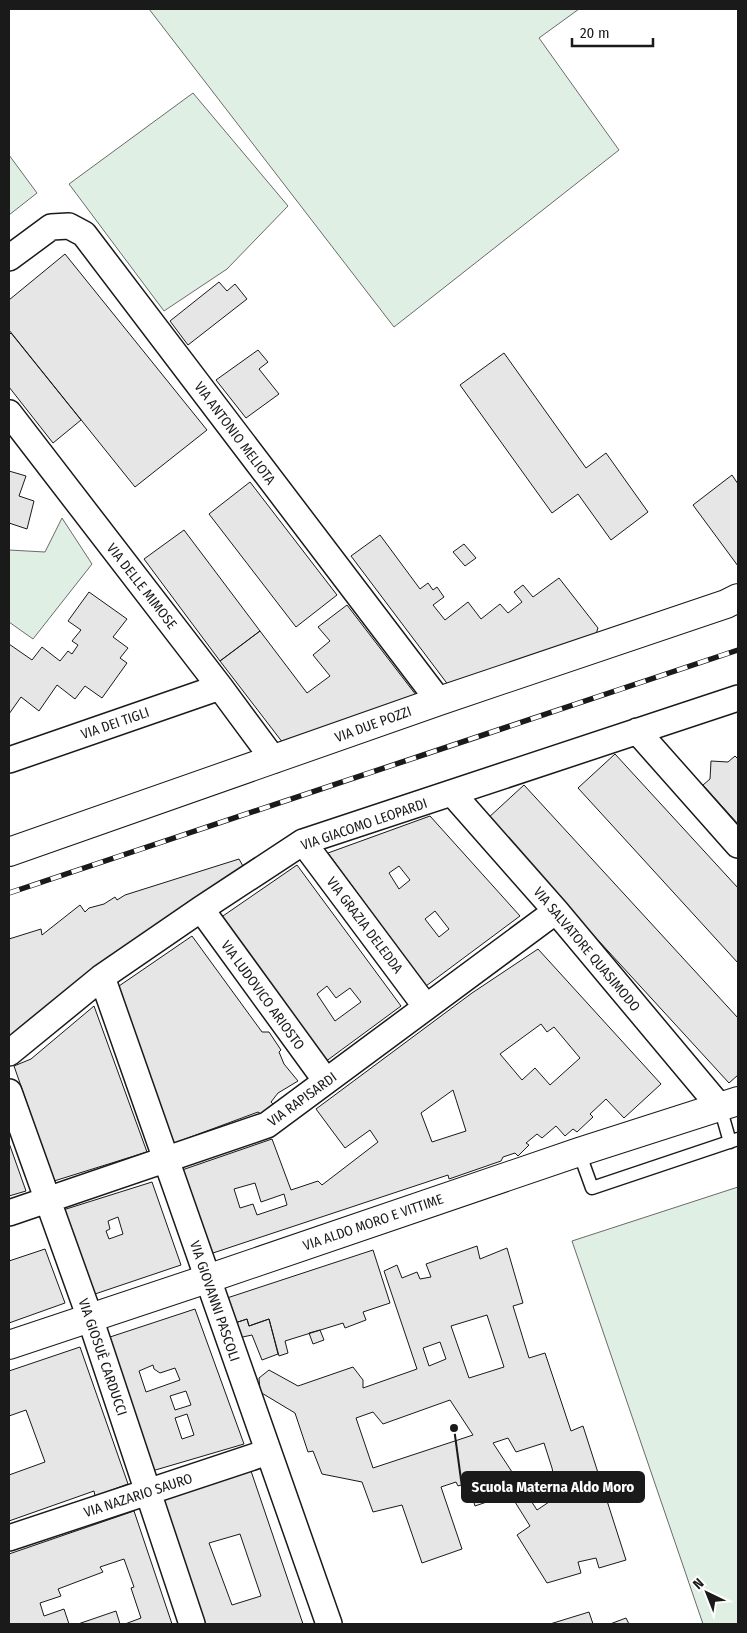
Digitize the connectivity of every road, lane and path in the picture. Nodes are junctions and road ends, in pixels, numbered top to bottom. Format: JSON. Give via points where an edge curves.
{"nodes":[{"id":1,"x":9,"y":258,"type":"edge"},
{"id":2,"x":9,"y":413,"type":"edge"},
{"id":3,"x":738,"y":598,"type":"edge"},
{"id":4,"x":220,"y":687,"type":"junction"},
{"id":5,"x":738,"y":698,"type":"edge"},
{"id":6,"x":439,"y":701,"type":"junction"},
{"id":7,"x":637,"y":731,"type":"junction"},
{"id":8,"x":9,"y":760,"type":"edge"},
{"id":9,"x":274,"y":760,"type":"junction"},
{"id":10,"x":452,"y":793,"type":"junction"},
{"id":11,"x":303,"y":842,"type":"junction"},
{"id":12,"x":738,"y":845,"type":"edge"},
{"id":13,"x":9,"y":852,"type":"edge"},
{"id":14,"x":201,"y":909,"type":"junction"},
{"id":15,"x":556,"y":911,"type":"junction"},
{"id":16,"x":102,"y":977,"type":"junction"},
{"id":17,"x":426,"y":1007,"type":"junction"},
{"id":18,"x":9,"y":1053,"type":"edge"},
{"id":19,"x":326,"y":1081,"type":"junction"},
{"id":20,"x":9,"y":1092,"type":"edge"},
{"id":21,"x":729,"y":1104,"type":"edge"},
{"id":22,"x":734,"y":1141,"type":"edge"},
{"id":23,"x":579,"y":1152,"type":"junction"},
{"id":24,"x":166,"y":1159,"type":"junction"},
{"id":25,"x":48,"y":1200,"type":"junction"},
{"id":26,"x":9,"y":1213,"type":"edge"},
{"id":27,"x":207,"y":1279,"type":"junction"},
{"id":28,"x":90,"y":1318,"type":"junction"},
{"id":29,"x":9,"y":1345,"type":"edge"},
{"id":30,"x":268,"y":1452,"type":"junction"},
{"id":31,"x":148,"y":1492,"type":"junction"},
{"id":32,"x":9,"y":1538,"type":"edge"},
{"id":33,"x":192,"y":1624,"type":"edge"},
{"id":34,"x":329,"y":1624,"type":"edge"}],
"edges":[{"from":1,"to":6,"type":"street","name":"VIA ANTONIO MELIOTA","via":[[51,227],[69,226],[84,234]]},
{"from":2,"to":4,"type":"street","name":"VIA DELLE MIMOSE"},
{"from":3,"to":6,"type":"street","name":"VIA DUE POZZI"},
{"from":4,"to":8,"type":"street","name":"VIA DEI TIGLI"},
{"from":4,"to":9,"type":"street","name":"VIA DELLE MIMOSE"},
{"from":5,"to":7,"type":"street","name":"VIA GIACOMO LEOPARDI"},
{"from":6,"to":9,"type":"street","name":"VIA DUE POZZI"},
{"from":7,"to":10,"type":"street","name":"VIA GIACOMO LEOPARDI"},
{"from":7,"to":12,"type":"street"},
{"from":9,"to":13,"type":"street","name":"VIA DUE POZZI"},
{"from":10,"to":11,"type":"street","name":"VIA GIACOMO LEOPARDI"},
{"from":10,"to":15,"type":"street","name":"VIA SALVATORE QUASIMODO"},
{"from":11,"to":14,"type":"street","name":"VIA GIACOMO LEOPARDI"},
{"from":11,"to":17,"type":"street","name":"VIA GRAZIA DELEDDA"},
{"from":14,"to":16,"type":"street","name":"VIA GIACOMO LEOPARDI"},
{"from":14,"to":19,"type":"street","name":"VIA LUDOVICO ARIOSTO"},
{"from":15,"to":17,"type":"street","name":"VIA RAPISARDI"},
{"from":15,"to":21,"type":"street","name":"VIA SALVATORE QUASIMODO"},
{"from":16,"to":18,"type":"street","name":"VIA GIACOMO LEOPARDI"},
{"from":16,"to":24,"type":"street","name":"VIA GIOVANNI PASCOLI"},
{"from":17,"to":19,"type":"street","name":"VIA RAPISARDI"},
{"from":19,"to":24,"type":"street","name":"VIA RAPISARDI","via":[[267,1125]]},
{"from":20,"to":25,"type":"street","name":"VIA GIOSUÈ CARDUCCI"},
{"from":21,"to":22,"type":"lane"},
{"from":21,"to":23,"type":"street","name":"VIA ALDO MORO E VITTIME"},
{"from":22,"to":23,"type":"lane","via":[[592,1188]]},
{"from":23,"to":27,"type":"street","name":"VIA ALDO MORO E VITTIME"},
{"from":24,"to":25,"type":"street","name":"VIA RAPISARDI"},
{"from":24,"to":27,"type":"street","name":"VIA GIOVANNI PASCOLI"},
{"from":25,"to":26,"type":"street","name":"VIA RAPISARDI"},
{"from":25,"to":28,"type":"street","name":"VIA GIOSUÈ CARDUCCI"},
{"from":27,"to":28,"type":"street","name":"VIA ALDO MORO E VITTIME"},
{"from":27,"to":30,"type":"street","name":"VIA GIOVANNI PASCOLI"},
{"from":28,"to":29,"type":"street","name":"VIA ALDO MORO E VITTIME"},
{"from":28,"to":31,"type":"street","name":"VIA GIOSUÈ CARDUCCI"},
{"from":30,"to":31,"type":"street","name":"VIA NAZARIO SAURO"},
{"from":30,"to":34,"type":"street","name":"VIA GIOVANNI PASCOLI"},
{"from":31,"to":32,"type":"street","name":"VIA NAZARIO SAURO"},
{"from":31,"to":33,"type":"street","name":"VIA GIOSUÈ CARDUCCI"}]}
